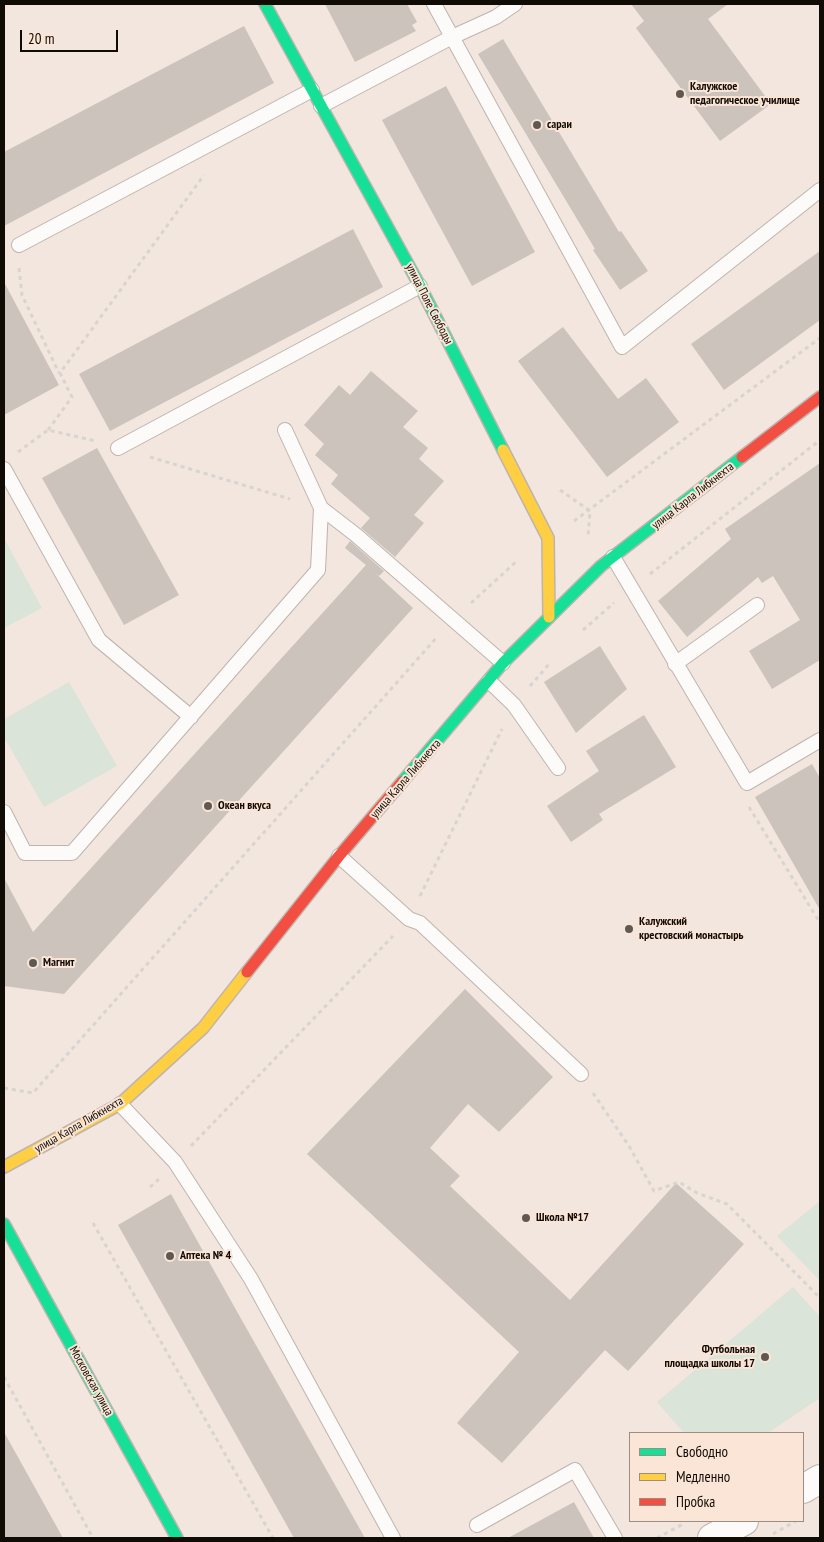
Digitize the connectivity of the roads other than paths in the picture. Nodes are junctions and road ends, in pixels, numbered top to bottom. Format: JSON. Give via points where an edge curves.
{"nodes":[{"id":1,"x":264,"y":4,"type":"edge"},
{"id":2,"x":434,"y":4,"type":"edge"},
{"id":3,"x":515,"y":4,"type":"edge"},
{"id":4,"x":452,"y":37,"type":"junction"},
{"id":5,"x":312,"y":90,"type":"junction"},
{"id":6,"x":321,"y":106,"type":"junction"},
{"id":7,"x":820,"y":190,"type":"edge"},
{"id":8,"x":19,"y":245,"type":"road end"},
{"id":9,"x":420,"y":286,"type":"junction"},
{"id":10,"x":820,"y":397,"type":"edge"},
{"id":11,"x":285,"y":430,"type":"dead end"},
{"id":12,"x":118,"y":448,"type":"road end"},
{"id":13,"x":7,"y":463,"type":"edge"},
{"id":14,"x":320,"y":508,"type":"junction"},
{"id":15,"x":613,"y":557,"type":"junction"},
{"id":16,"x":757,"y":605,"type":"dead end"},
{"id":17,"x":549,"y":617,"type":"junction"},
{"id":18,"x":503,"y":663,"type":"junction"},
{"id":19,"x":675,"y":664,"type":"junction"},
{"id":20,"x":489,"y":681,"type":"junction"},
{"id":21,"x":191,"y":717,"type":"junction"},
{"id":22,"x":820,"y":740,"type":"edge"},
{"id":23,"x":558,"y":768,"type":"dead end"},
{"id":24,"x":4,"y":812,"type":"edge"},
{"id":25,"x":339,"y":856,"type":"junction"},
{"id":26,"x":581,"y":1074,"type":"road end"},
{"id":27,"x":120,"y":1104,"type":"junction"},
{"id":28,"x":4,"y":1167,"type":"edge"},
{"id":29,"x":4,"y":1224,"type":"edge"},
{"id":30,"x":820,"y":1479,"type":"edge"},
{"id":31,"x":804,"y":1488,"type":"edge"},
{"id":32,"x":742,"y":1522,"type":"edge"},
{"id":33,"x":477,"y":1525,"type":"dead end"},
{"id":34,"x":177,"y":1538,"type":"edge"},
{"id":35,"x":393,"y":1538,"type":"edge"},
{"id":36,"x":615,"y":1538,"type":"edge"},
{"id":37,"x":712,"y":1538,"type":"edge"}],
"edges":[{"from":1,"to":5,"type":"street","name":"улица Поле Свободы"},
{"from":2,"to":4,"type":"lane"},
{"from":3,"to":4,"type":"lane","via":[[496,17]]},
{"from":4,"to":6,"type":"lane"},
{"from":4,"to":7,"type":"lane","via":[[622,347]]},
{"from":5,"to":6,"type":"street","name":"улица Поле Свободы"},
{"from":5,"to":8,"type":"lane"},
{"from":6,"to":9,"type":"street","name":"улица Поле Свободы"},
{"from":9,"to":12,"type":"lane"},
{"from":9,"to":17,"type":"street","name":"улица Поле Свободы","via":[[548,538]]},
{"from":10,"to":15,"type":"street","name":"улица Карла Либкнехта"},
{"from":11,"to":14,"type":"lane"},
{"from":13,"to":21,"type":"lane","via":[[99,640]]},
{"from":14,"to":18,"type":"lane","via":[[356,535]]},
{"from":14,"to":21,"type":"lane","via":[[318,570]]},
{"from":15,"to":17,"type":"street","name":"улица Карла Либкнехта"},
{"from":15,"to":19,"type":"lane"},
{"from":16,"to":19,"type":"lane"},
{"from":17,"to":18,"type":"street","name":"улица Карла Либкнехта"},
{"from":18,"to":20,"type":"street","name":"улица Карла Либкнехта"},
{"from":19,"to":22,"type":"lane","via":[[747,783]]},
{"from":20,"to":23,"type":"lane","via":[[514,705]]},
{"from":20,"to":25,"type":"street","name":"улица Карла Либкнехта"},
{"from":21,"to":24,"type":"lane","via":[[72,853],[25,853]]},
{"from":25,"to":26,"type":"lane","via":[[409,919],[420,923]]},
{"from":25,"to":27,"type":"street","name":"улица Карла Либкнехта","via":[[203,1028]]},
{"from":27,"to":28,"type":"street","name":"улица Карла Либкнехта"},
{"from":27,"to":35,"type":"lane","via":[[175,1162],[251,1279]]},
{"from":29,"to":34,"type":"street","name":"Московская улица"},
{"from":30,"to":31,"type":"street"},
{"from":32,"to":37,"type":"street"},
{"from":33,"to":36,"type":"lane","via":[[575,1470]]}]}
